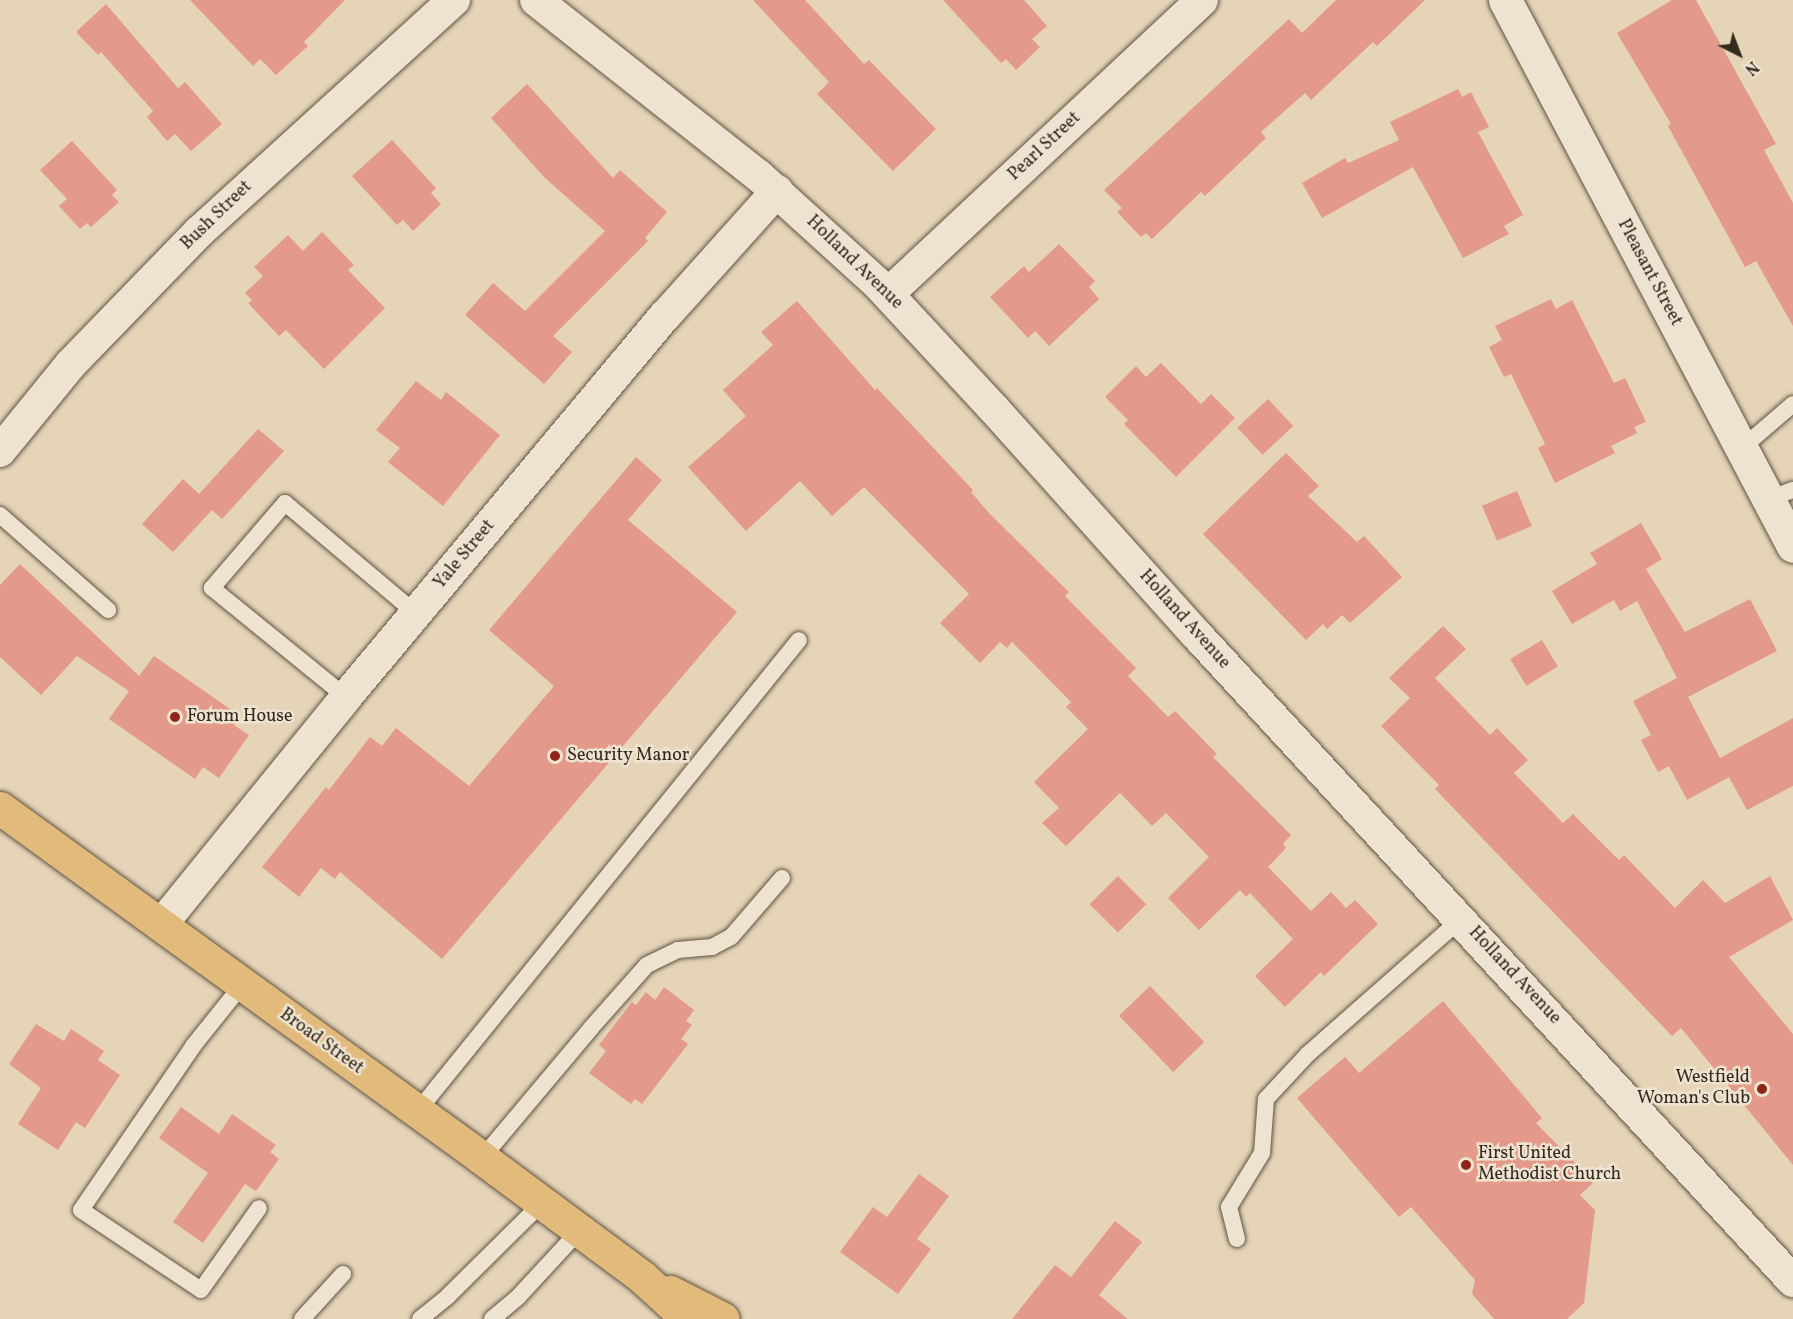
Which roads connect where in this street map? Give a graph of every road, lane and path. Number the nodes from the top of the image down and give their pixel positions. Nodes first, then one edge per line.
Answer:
1 (454, 0) edge
2 (536, 0) edge
3 (1202, 0) edge
4 (1505, 0) edge
5 (777, 191) junction
6 (888, 294) junction
7 (1793, 404) edge
8 (1742, 448) junction
9 (0, 451) edge
10 (1781, 495) edge
11 (0, 515) edge
12 (1793, 546) edge
13 (108, 610) dead end
14 (417, 614) junction
15 (799, 640) dead end
16 (345, 697) junction
17 (0, 808) edge
18 (782, 878) dead end
19 (1461, 919) junction
20 (160, 925) junction
21 (242, 985) junction
22 (417, 1112) junction
23 (482, 1158) junction
24 (542, 1203) junction
25 (259, 1208) dead end
26 (579, 1231) junction
27 (1237, 1239) dead end
28 (343, 1274) dead end
29 (642, 1277) junction
30 (1793, 1281) edge
31 (302, 1319) edge
32 (420, 1319) edge
33 (492, 1319) edge
34 (688, 1319) edge
35 (723, 1319) edge

1 - 9 street, Bush Street
2 - 5 street, Holland Avenue
3 - 6 street, Pearl Street
4 - 8 street, Pleasant Street
5 - 6 street, Holland Avenue
5 - 14 street, Yale Street
6 - 19 street, Holland Avenue
7 - 8 lane
8 - 10 street, Pleasant Street
10 - 12 street, Pleasant Street
11 - 13 lane
14 - 16 street, Yale Street
14 - 16 lane
15 - 22 lane
16 - 20 street, Yale Street
17 - 20 highway, Broad Street
18 - 23 lane
19 - 27 lane
19 - 30 street, Holland Avenue
20 - 21 highway, Broad Street
21 - 22 highway, Broad Street
21 - 25 lane
22 - 23 highway, Broad Street
23 - 24 highway, Broad Street
24 - 26 highway, Broad Street
24 - 32 lane
26 - 29 highway, Broad Street
26 - 33 lane
28 - 31 lane
29 - 34 highway, Broad Street
29 - 35 highway, Broad Street

